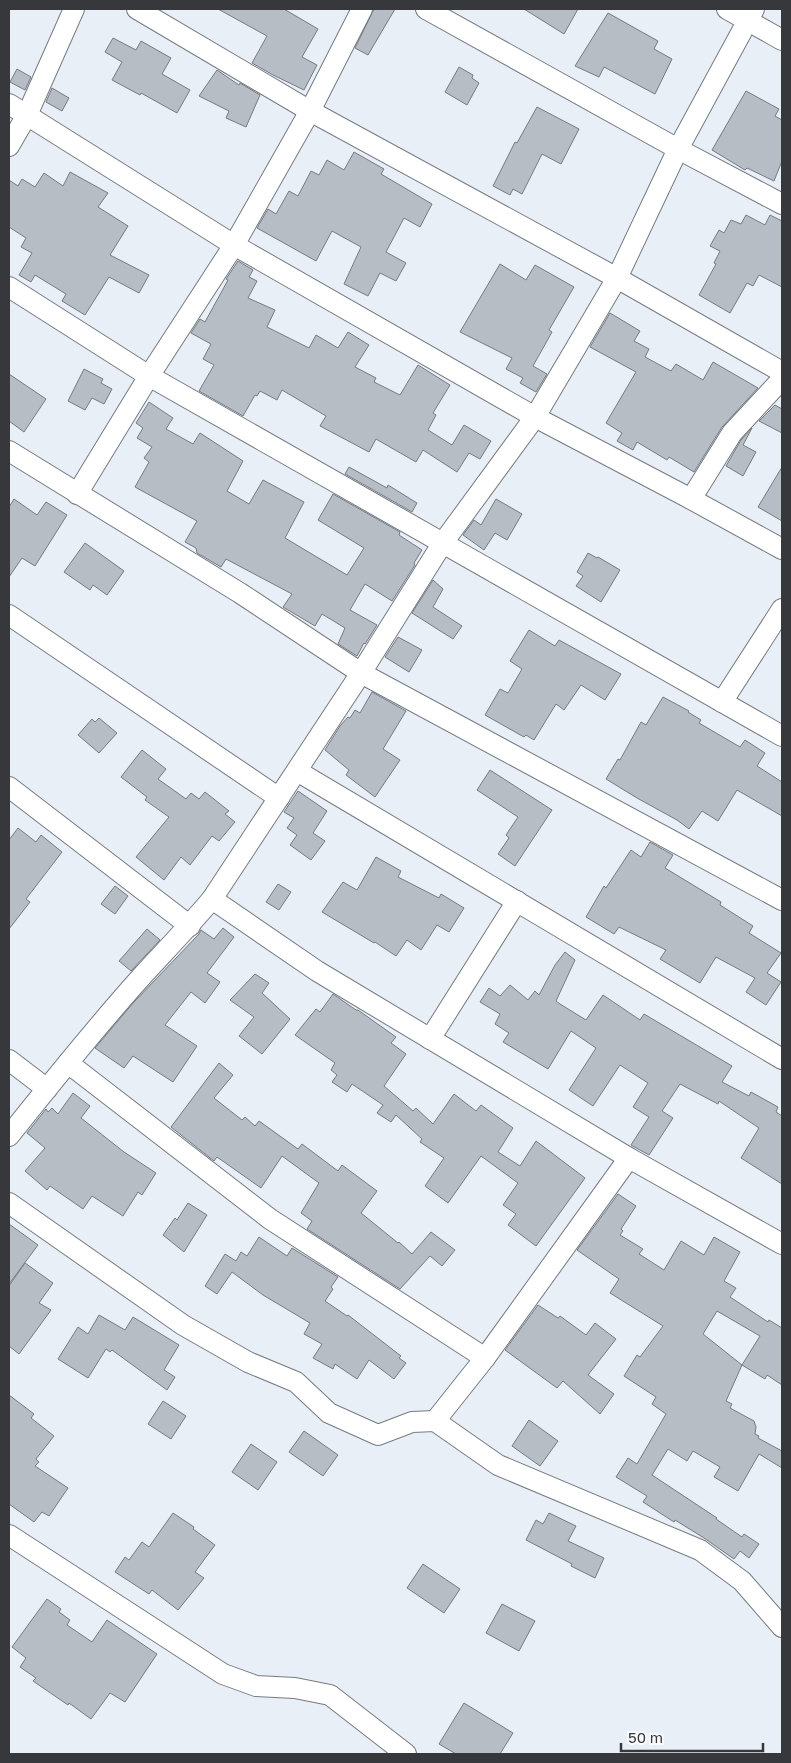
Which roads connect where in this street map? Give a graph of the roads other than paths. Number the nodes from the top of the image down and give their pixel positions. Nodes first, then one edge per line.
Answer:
1 (74, 9) edge
2 (137, 9) edge
3 (362, 9) edge
4 (426, 9) edge
5 (727, 9) edge
6 (751, 15) edge
7 (782, 40) edge
8 (9, 104) edge
9 (310, 111) junction
10 (27, 115) junction
11 (9, 146) edge
12 (678, 149) junction
13 (782, 204) edge
14 (234, 245) junction
15 (618, 278) junction
16 (9, 287) edge
17 (782, 372) edge
18 (149, 376) junction
19 (782, 379) edge
20 (535, 417) junction
21 (9, 450) edge
22 (77, 494) junction
23 (691, 499) junction
24 (442, 544) junction
25 (782, 549) edge
26 (782, 609) edge
27 (9, 615) edge
28 (360, 673) junction
29 (722, 702) junction
30 (782, 736) edge
31 (297, 771) junction
32 (9, 787) edge
33 (279, 798) junction
34 (212, 899) junction
35 (782, 900) edge
36 (517, 901) junction
37 (190, 926) junction
38 (430, 1039) junction
39 (782, 1059) edge
40 (9, 1060) edge
41 (68, 1062) junction
42 (47, 1089) junction
43 (9, 1136) edge
44 (629, 1158) junction
45 (9, 1203) edge
46 (782, 1244) edge
47 (485, 1358) junction
48 (435, 1421) junction
49 (9, 1535) edge
50 (782, 1627) edge
51 (406, 1754) edge

1 - 10 street
2 - 9 street
3 - 9 street
4 - 12 street
5 - 6 street
6 - 7 street
6 - 12 street
8 - 10 street
9 - 14 street
9 - 15 street
10 - 11 street
10 - 14 street
12 - 13 street
12 - 15 street
14 - 18 street
14 - 20 street
15 - 17 street
15 - 20 street
16 - 18 street
18 - 22 street
18 - 24 street
19 - 23 street
20 - 23 street
20 - 24 street
21 - 22 street
22 - 28 street
23 - 25 street
24 - 28 street
24 - 29 street
26 - 29 street
27 - 33 street
28 - 31 street
28 - 35 street
29 - 30 street
31 - 33 street
31 - 36 street
32 - 37 street
33 - 34 street
34 - 37 street
34 - 38 street
36 - 38 street
36 - 39 street
37 - 41 street
38 - 44 street
40 - 42 street
41 - 42 street
41 - 47 street
42 - 43 street
44 - 46 street
44 - 47 street
45 - 48 street
47 - 48 street
48 - 50 street
49 - 51 street

